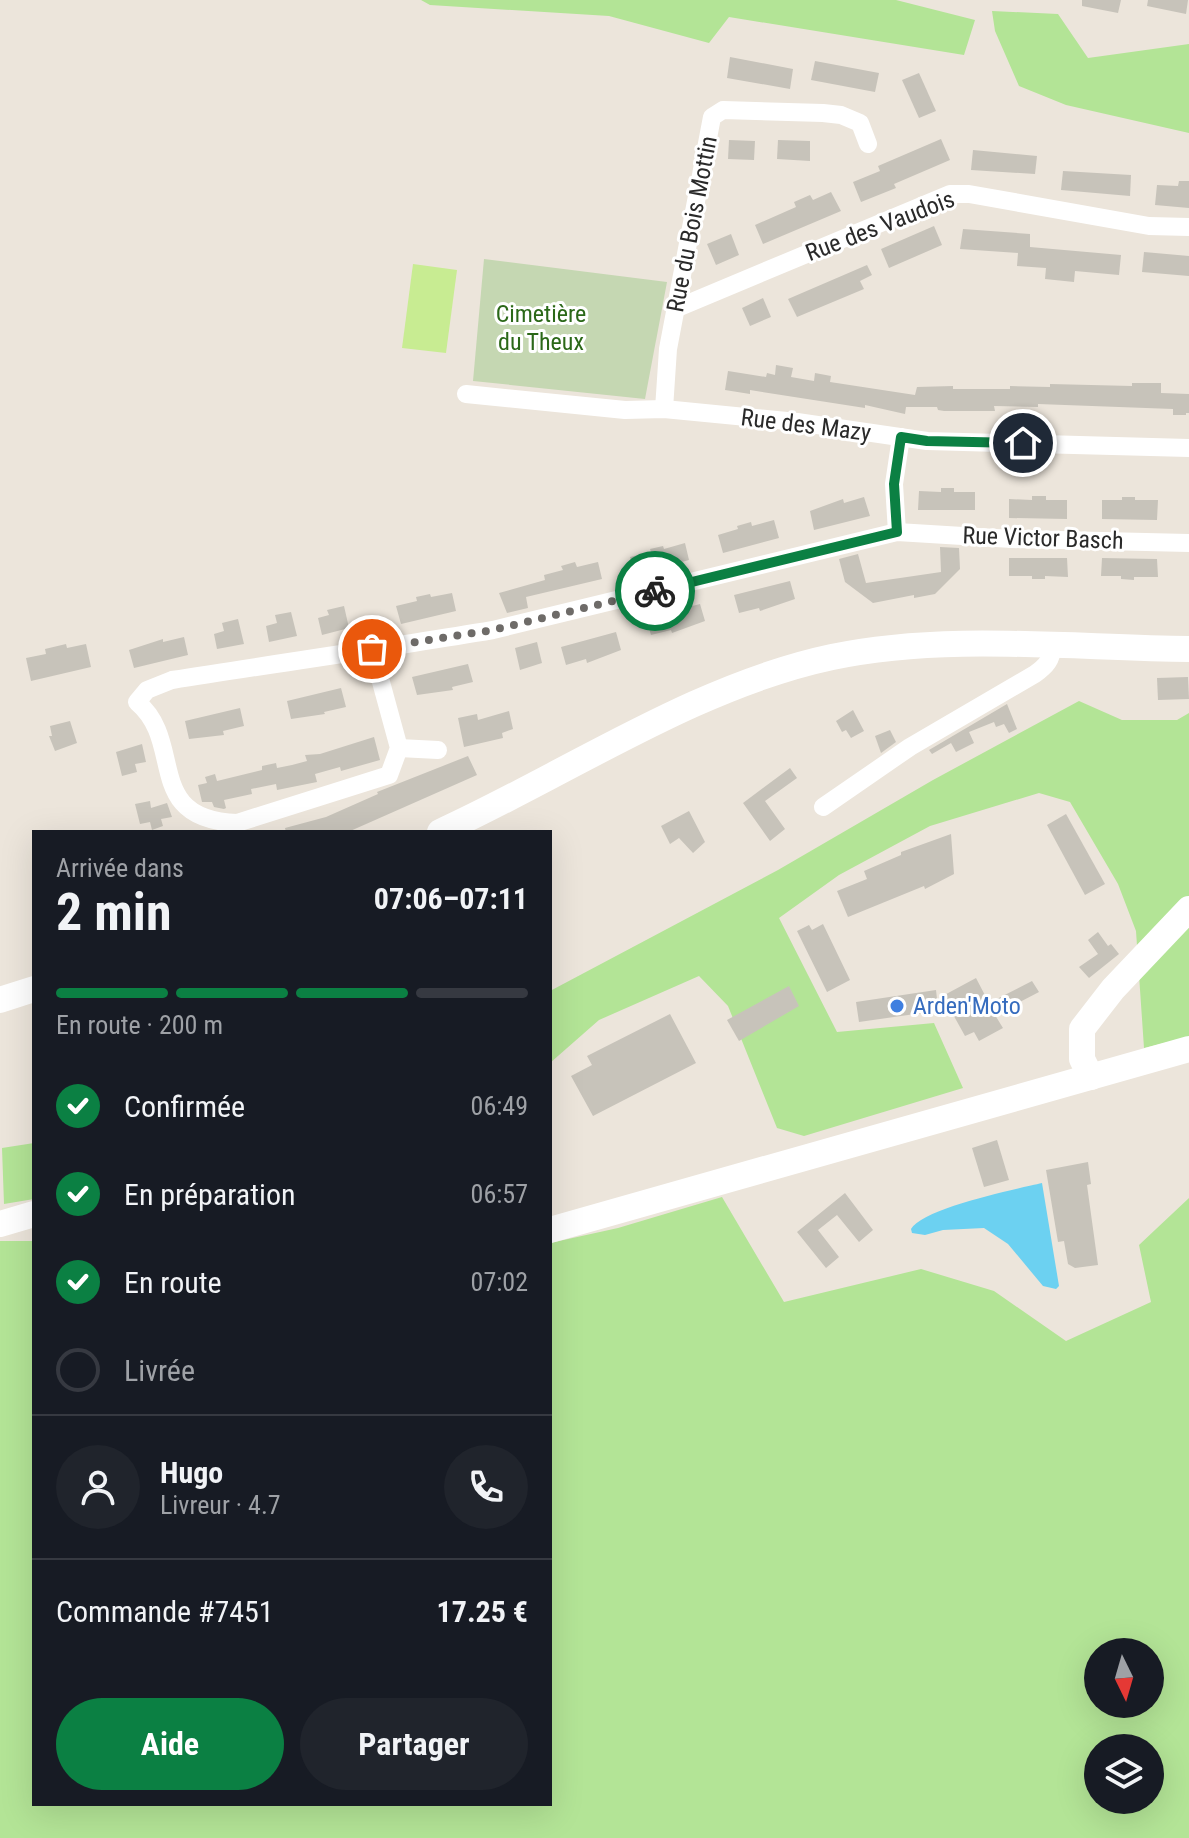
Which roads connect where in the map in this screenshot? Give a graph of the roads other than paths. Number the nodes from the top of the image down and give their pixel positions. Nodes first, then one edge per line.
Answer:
1 (868, 144) dead end
2 (1189, 227) edge
3 (675, 309) junction
4 (466, 394) dead end
5 (664, 409) junction
6 (901, 437) junction
7 (1189, 448) edge
8 (897, 532) junction
9 (1189, 543) edge
10 (1052, 646) junction
11 (372, 649) junction
12 (1189, 649) edge
13 (399, 748) junction
14 (438, 750) dead end
15 (823, 807) dead end
16 (444, 830) edge
17 (1189, 909) edge
18 (32, 990) edge
19 (0, 1000) edge
20 (1189, 1049) edge
21 (1091, 1077) junction
22 (32, 1215) edge
23 (0, 1224) edge
24 (552, 1229) edge

1 - 3 street, Rue du Bois Mottin
2 - 3 street, Rue des Vaudois
3 - 5 street, Rue du Bois Mottin
4 - 5 street, Rue des Mazy
5 - 6 street, Rue des Mazy
6 - 7 street, Rue des Mazy
6 - 8 street
8 - 9 street, Rue Victor Basch
8 - 11 street, Rue Victor Basch
10 - 12 street
10 - 15 street
10 - 16 street
11 - 13 street
11 - 13 street, Rue Victor Basch
13 - 14 street
17 - 21 street
18 - 19 street
20 - 21 street
21 - 24 street
22 - 23 street

